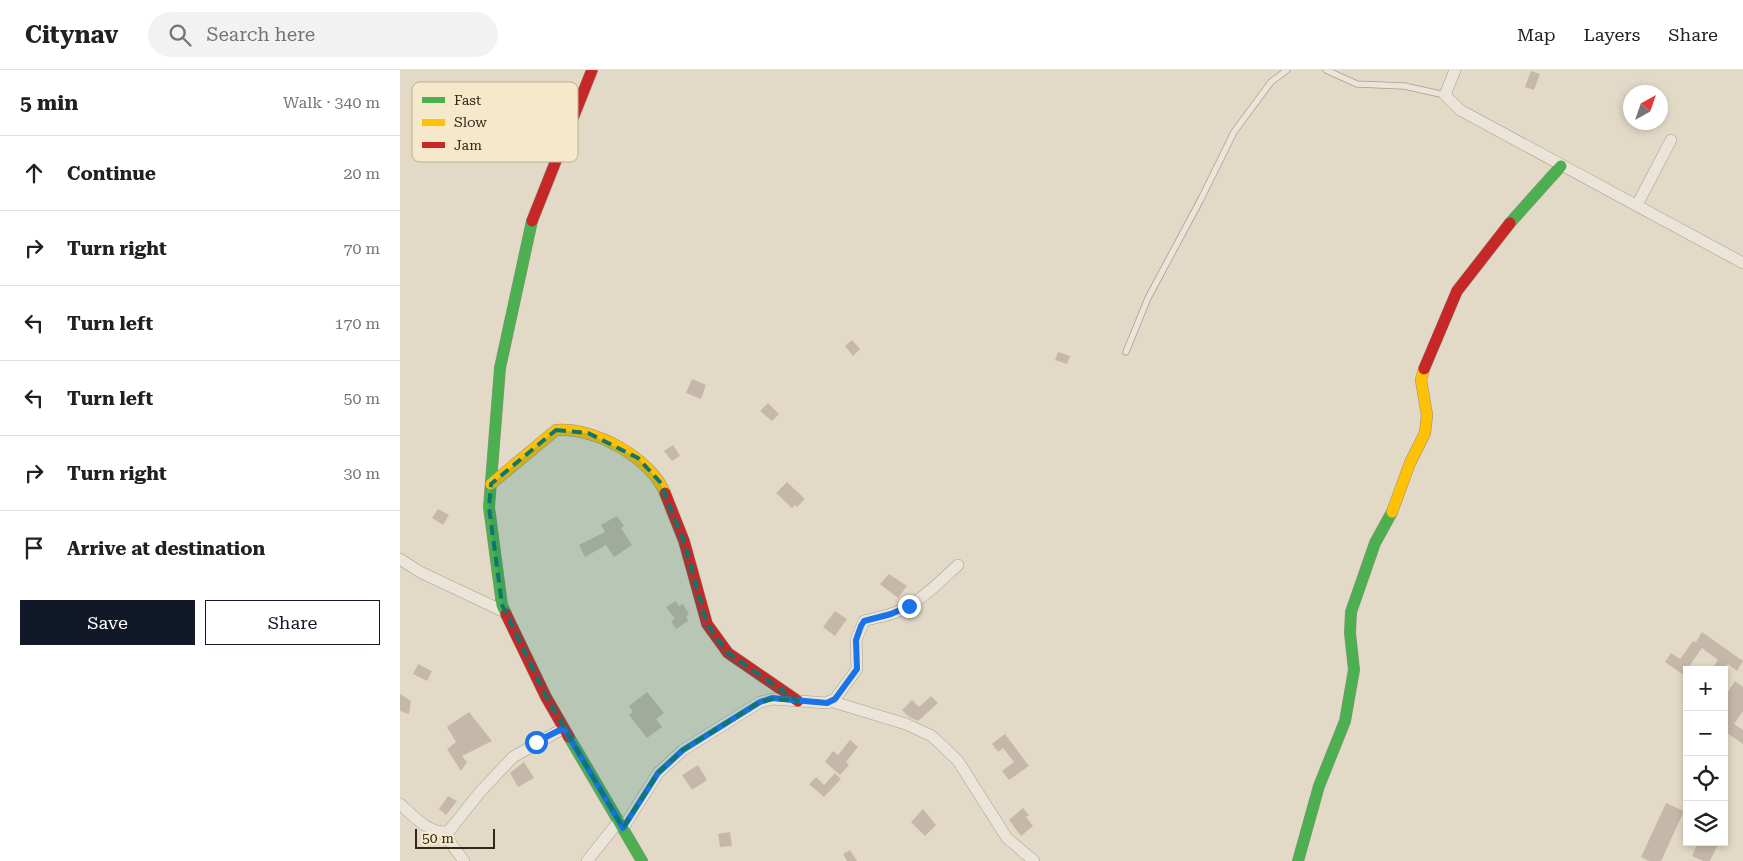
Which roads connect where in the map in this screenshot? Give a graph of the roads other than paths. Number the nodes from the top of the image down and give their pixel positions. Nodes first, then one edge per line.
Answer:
1 (592, 70) edge
2 (1287, 70) edge
3 (1326, 70) edge
4 (1455, 70) edge
5 (1445, 95) junction
6 (578, 105) edge
7 (1671, 140) dead end
8 (555, 162) edge
9 (1561, 166) junction
10 (1637, 205) junction
11 (1743, 263) edge
12 (1126, 352) dead end
13 (491, 484) junction
14 (400, 559) edge
15 (958, 565) dead end
16 (505, 612) junction
17 (798, 701) junction
18 (830, 701) junction
19 (564, 728) junction
20 (400, 804) edge
21 (621, 825) junction
22 (443, 833) junction
23 (464, 861) edge
24 (587, 861) edge
25 (642, 861) edge
26 (1034, 861) edge
27 (1298, 861) edge

1 - 6 street
2 - 12 lane
3 - 5 lane
4 - 5 street
5 - 9 street
7 - 10 street
8 - 13 street
9 - 10 street
9 - 27 street
10 - 11 street
13 - 16 street
13 - 17 street
14 - 16 street
15 - 18 street
16 - 19 street
17 - 18 street
17 - 21 street
18 - 26 street
19 - 21 street
19 - 22 street
20 - 22 street
21 - 24 street
21 - 25 street
22 - 23 street

